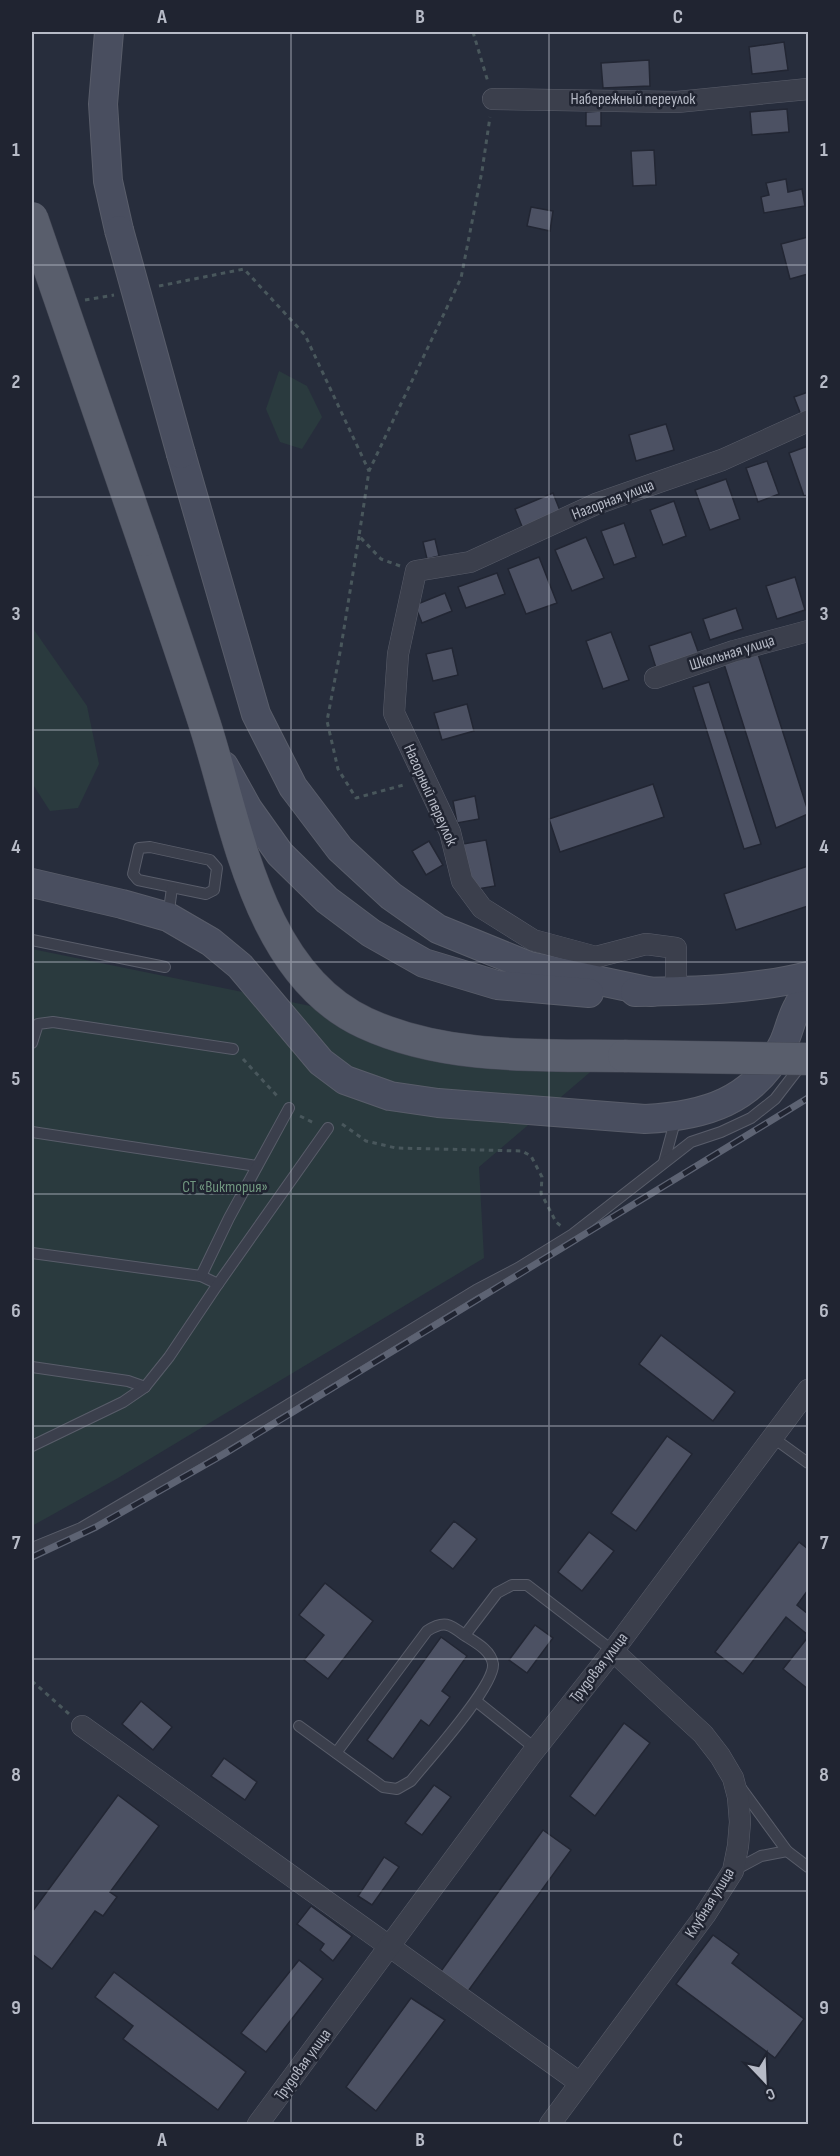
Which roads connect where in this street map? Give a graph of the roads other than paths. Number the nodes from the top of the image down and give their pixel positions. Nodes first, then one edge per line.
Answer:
1 (109, 32) edge
2 (808, 89) edge
3 (493, 99) road end
4 (32, 218) edge
5 (808, 421) edge
6 (416, 571) joint
7 (808, 631) edge
8 (655, 678) dead end
9 (205, 726) junction
10 (32, 884) edge
11 (172, 888) junction
12 (168, 917) junction
13 (32, 940) edge
14 (165, 967) dead end
15 (808, 976) edge
16 (808, 990) edge
17 (664, 992) junction
18 (32, 1043) edge
19 (233, 1049) road end
20 (808, 1054) edge
21 (808, 1059) edge
22 (289, 1108) road end
23 (676, 1117) junction
24 (328, 1128) road end
25 (32, 1132) edge
26 (664, 1162) junction
27 (257, 1166) junction
28 (32, 1253) edge
29 (201, 1276) junction
30 (218, 1284) junction
31 (32, 1367) edge
32 (145, 1387) junction
33 (808, 1390) edge
34 (772, 1437) junction
35 (32, 1446) edge
36 (808, 1463) edge
37 (32, 1548) edge
38 (465, 1635) junction
39 (613, 1651) junction
40 (476, 1701) junction
41 (82, 1726) road end
42 (299, 1726) dead end
43 (536, 1749) junction
44 (336, 1754) junction
45 (734, 1778) junction
46 (787, 1851) junction
47 (808, 1867) edge
48 (733, 1871) junction
49 (389, 1947) junction
50 (580, 2083) junction
51 (258, 2124) edge
52 (549, 2124) edge

1 - 17 street, bridge
2 - 3 street, Набережный переулок
4 - 9 main road, bridge
5 - 6 street, Нагорная улица
6 - 17 street, Нагорный переулок
7 - 8 street, Школьная улица
9 - 17 street
9 - 21 main road, bridge
10 - 12 street
11 - 11 lane
11 - 12 lane
12 - 23 street
13 - 14 lane
15 - 17 street
16 - 23 street
18 - 19 lane
20 - 26 lane
22 - 27 lane
23 - 26 lane
24 - 30 lane
25 - 27 lane
26 - 37 lane
27 - 29 lane
28 - 29 lane
29 - 30 lane
30 - 32 lane
31 - 32 lane
32 - 35 lane
33 - 34 street, Трудовая улица
34 - 36 lane
34 - 39 street, Трудовая улица
38 - 39 lane
38 - 40 lane
38 - 44 lane
39 - 43 street, Трудовая улица
39 - 45 street, Клубная улица
40 - 43 lane
40 - 44 lane
41 - 49 street
42 - 44 lane
43 - 49 street, Трудовая улица
45 - 46 lane
45 - 48 street, Клубная улица
46 - 47 lane
46 - 48 lane
48 - 50 street, Клубная улица
49 - 50 street
49 - 51 street, Трудовая улица
50 - 52 street, Клубная улица

